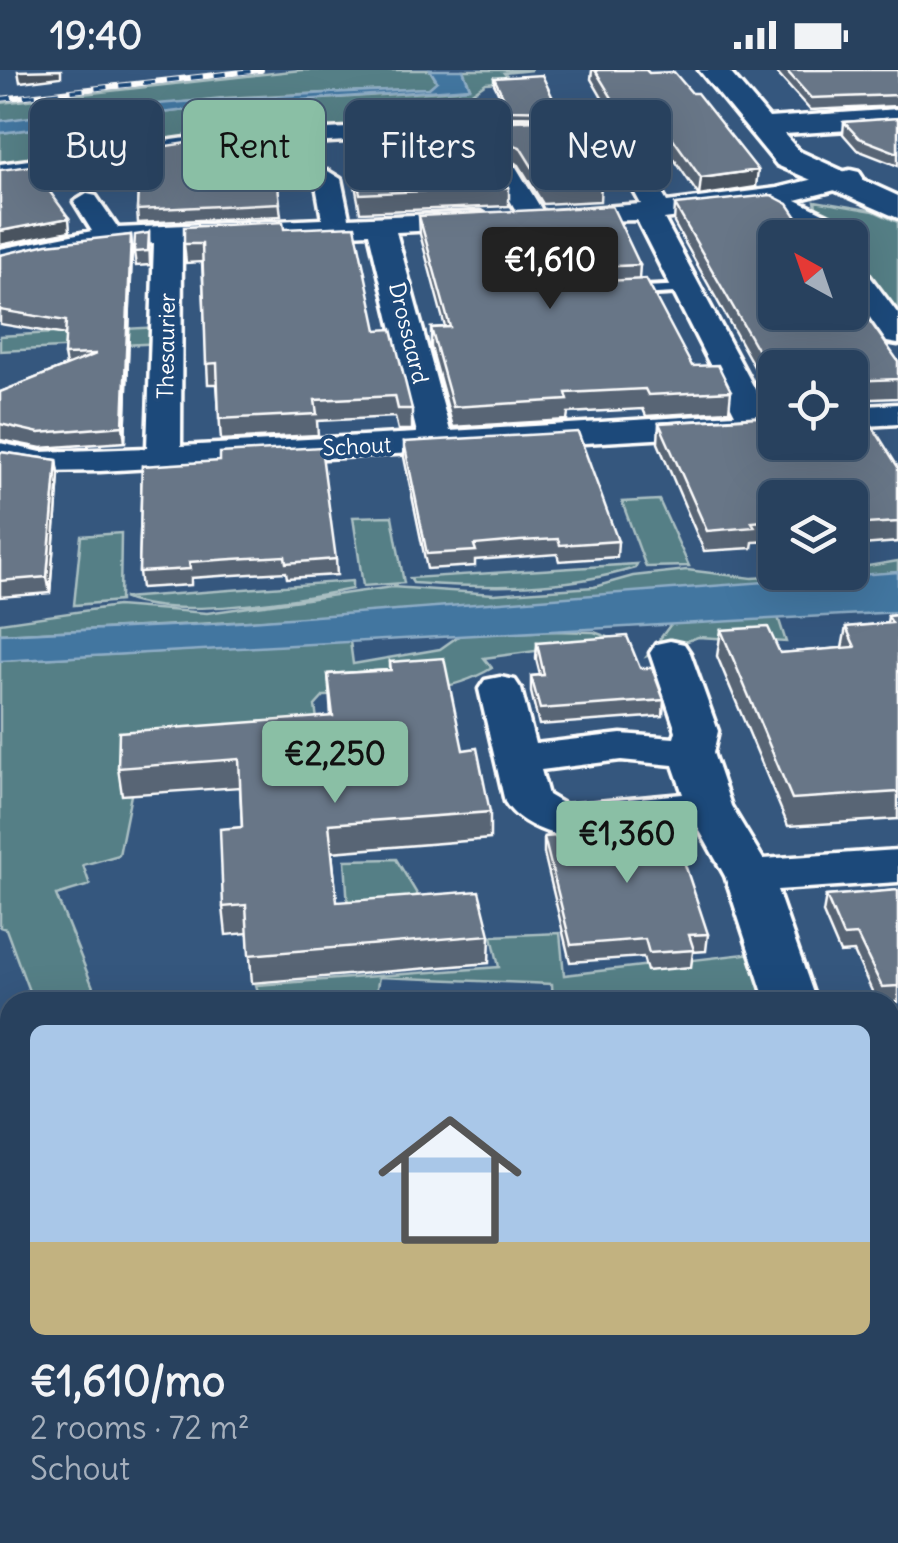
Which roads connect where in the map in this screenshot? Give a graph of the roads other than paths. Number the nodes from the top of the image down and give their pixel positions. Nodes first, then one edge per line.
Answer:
1 (714, 70) edge
2 (727, 70) edge
3 (898, 118) edge
4 (767, 126) junction
5 (511, 128) edge
6 (345, 135) edge
7 (0, 172) edge
8 (328, 179) dead end
9 (511, 179) edge
10 (844, 180) junction
11 (774, 199) junction
12 (898, 199) edge
13 (87, 202) dead end
14 (898, 208) edge
15 (653, 212) junction
16 (533, 217) junction
17 (815, 220) edge
18 (380, 224) junction
19 (336, 227) junction
20 (168, 235) junction
21 (110, 238) junction
22 (0, 258) edge
23 (686, 289) junction
24 (612, 292) edge
25 (868, 294) edge
26 (898, 336) edge
27 (758, 409) edge
28 (876, 416) edge
29 (758, 422) edge
30 (436, 442) junction
31 (898, 446) edge
32 (0, 453) edge
33 (164, 458) junction
34 (670, 653) dead end
35 (500, 688) dead end
36 (691, 752) junction
37 (519, 759) junction
38 (709, 806) junction
39 (898, 866) edge
40 (749, 876) junction
41 (788, 992) edge

1 - 4 main road
2 - 4 main road
3 - 4 main road
4 - 10 main road
5 - 15 street
6 - 7 street
8 - 19 street
9 - 16 street
10 - 11 street
10 - 12 main road
10 - 14 main road
11 - 15 street
11 - 17 street
13 - 21 street
15 - 16 street
15 - 23 street
16 - 18 street
18 - 19 street
18 - 30 street, Drossaard
19 - 20 street
20 - 21 street
20 - 33 street, Thesaurier
21 - 22 street
23 - 24 lane
23 - 27 street
25 - 26 street
28 - 31 street
29 - 30 street, Schout
30 - 33 street, Schout
32 - 33 street, Schout
34 - 36 street
35 - 37 street
36 - 37 street
36 - 38 street
37 - 38 street
38 - 40 street
39 - 40 street
40 - 41 street

